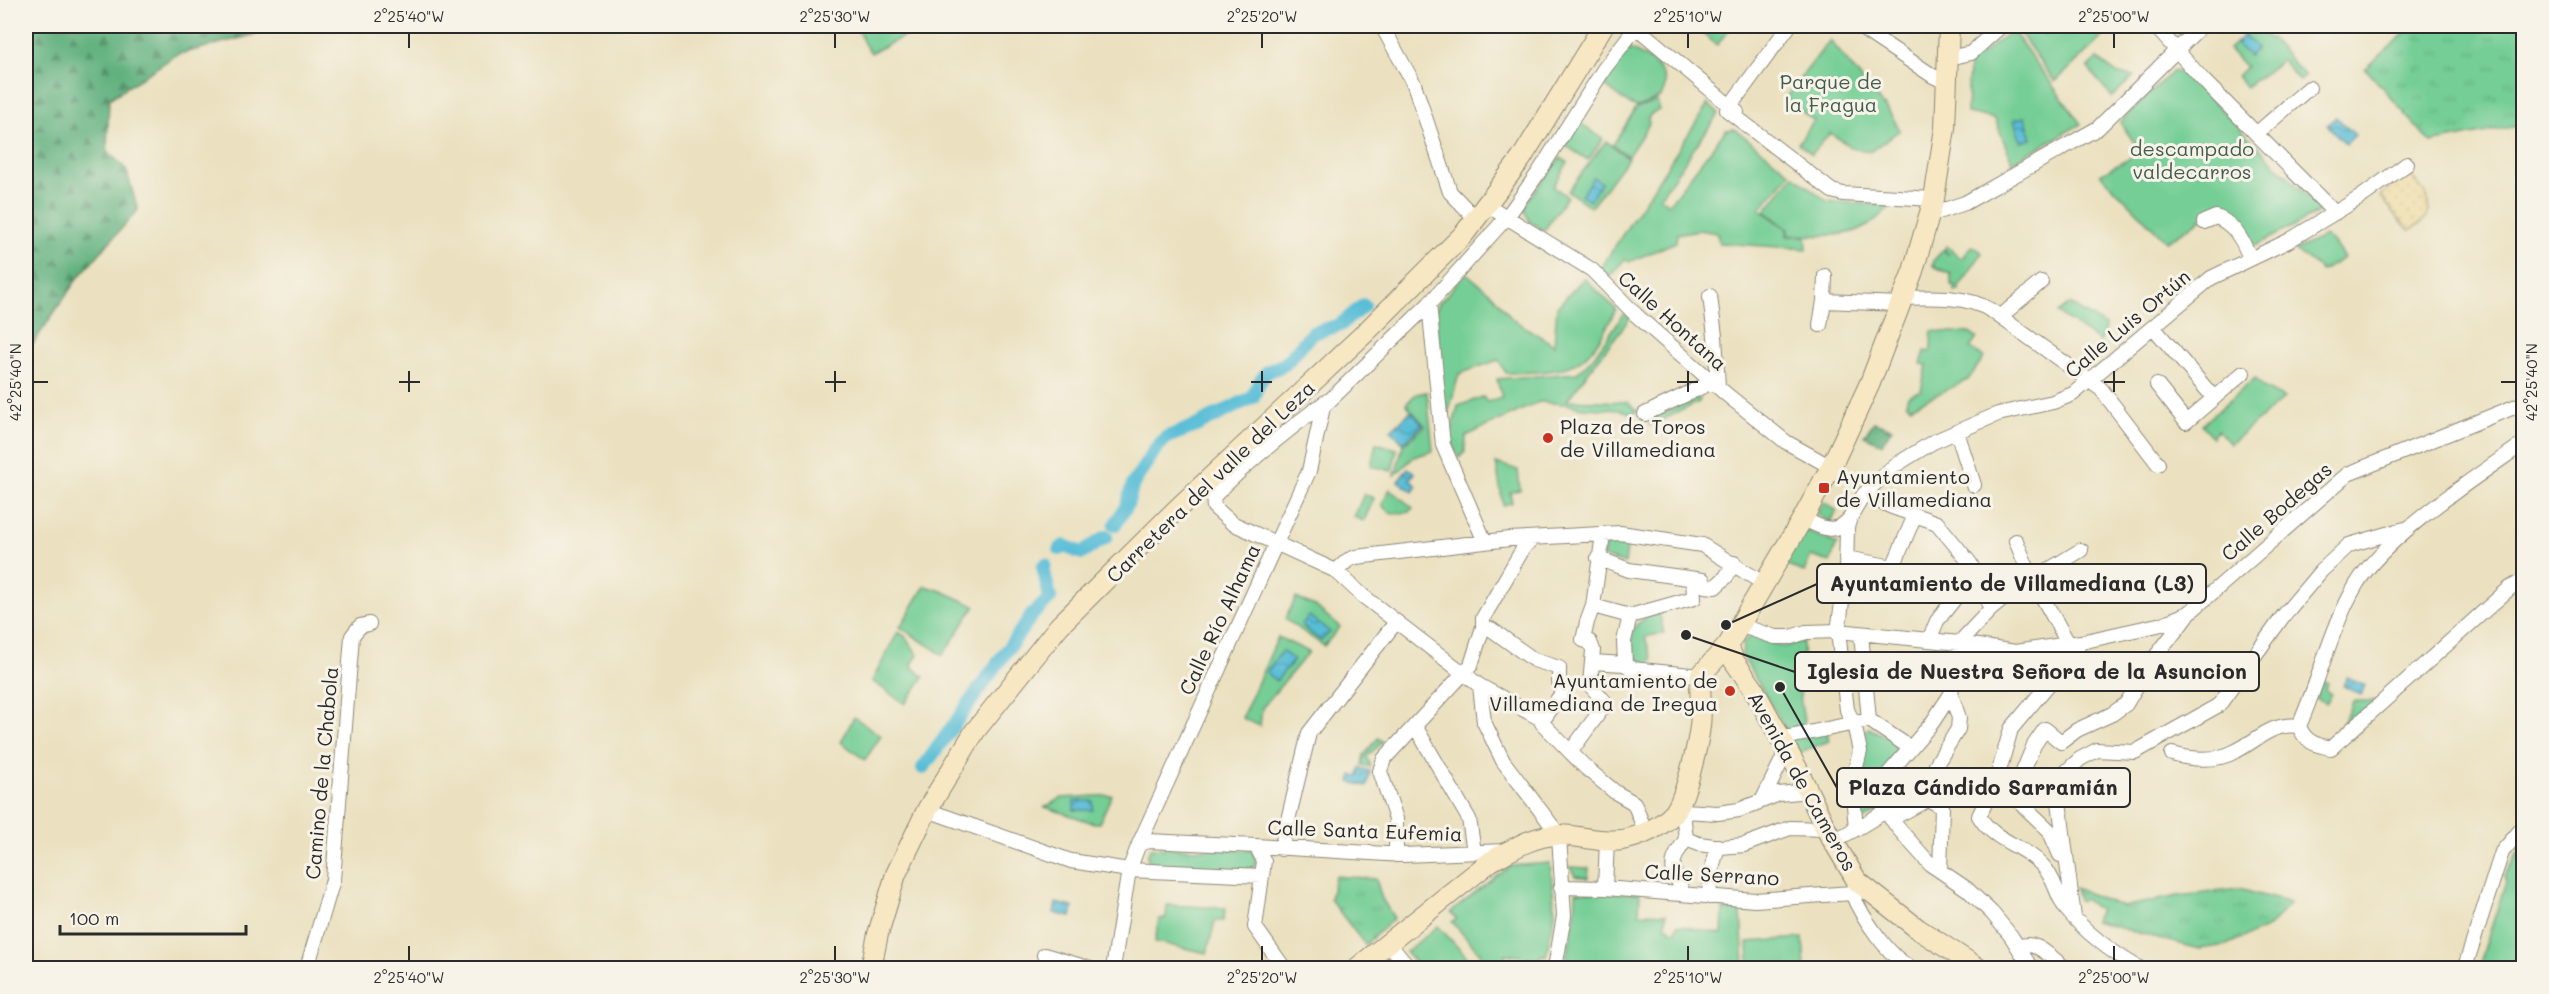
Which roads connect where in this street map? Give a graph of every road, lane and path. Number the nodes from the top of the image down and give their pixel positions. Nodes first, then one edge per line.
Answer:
1 (1382, 26) edge
2 (1603, 26) edge
3 (1637, 26) edge
4 (1789, 26) edge
5 (1858, 26) edge
6 (1949, 26) edge
7 (2001, 26) edge
8 (2155, 26) edge
9 (2201, 26) edge
10 (2177, 49) junction
11 (1948, 58) junction
12 (1948, 83) junction
13 (2309, 88) dead end
14 (1730, 106) junction
15 (2256, 134) junction
16 (2407, 164) dead end
17 (1933, 202) junction
18 (1481, 212) junction
19 (2335, 213) junction
20 (1507, 217) junction
21 (2204, 222) dead end
22 (2250, 259) junction
23 (1825, 276) dead end
24 (2041, 282) dead end
25 (1710, 296) dead end
26 (1824, 300) junction
27 (1901, 301) junction
28 (1429, 304) junction
29 (2000, 317) junction
30 (1820, 325) dead end
31 (2153, 327) junction
32 (2243, 373) dead end
33 (2090, 380) junction
34 (1715, 384) junction
35 (2157, 385) dead end
36 (1336, 394) junction
37 (2214, 398) junction
38 (2523, 403) edge
39 (1645, 414) dead end
40 (1957, 432) junction
41 (2523, 443) edge
42 (2158, 464) dead end
43 (1831, 467) junction
44 (1974, 485) dead end
45 (1864, 494) junction
46 (1915, 515) junction
47 (1803, 518) junction
48 (1850, 518) junction
49 (2412, 526) junction
50 (1603, 534) junction
51 (1533, 539) junction
52 (2016, 541) dead end
53 (1485, 542) junction
54 (1276, 543) junction
55 (2081, 550) dead end
56 (1598, 558) junction
57 (1846, 558) junction
58 (1734, 563) junction
59 (1336, 571) junction
60 (2031, 577) junction
61 (1693, 579) junction
62 (2523, 580) edge
63 (1978, 582) junction
64 (1763, 583) junction
65 (1593, 606) junction
66 (1991, 609) junction
67 (2189, 613) junction
68 (1630, 616) junction
69 (1396, 622) junction
70 (369, 624) dead end
71 (1739, 625) junction
72 (1483, 627) junction
73 (1838, 631) junction
74 (1861, 634) junction
75 (1929, 640) junction
76 (1959, 643) junction
77 (2074, 643) junction
78 (1728, 645) junction
79 (1592, 662) junction
80 (1625, 664) junction
81 (1464, 674) junction
82 (1700, 676) junction
83 (1590, 685) junction
84 (1480, 686) junction
85 (1565, 689) junction
86 (1951, 694) junction
87 (1543, 720) junction
88 (1869, 720) junction
89 (1854, 724) junction
90 (1415, 726) junction
91 (2299, 726) junction
92 (1782, 742) junction
93 (1909, 747) junction
94 (1571, 751) junction
95 (2172, 754) dead end
96 (1808, 790) junction
97 (1924, 797) junction
98 (1763, 799) junction
99 (1683, 806) junction
100 (927, 810) junction
101 (1888, 815) junction
102 (2523, 826) edge
103 (1856, 829) junction
104 (1646, 833) junction
105 (1559, 835) junction
106 (1830, 835) junction
107 (1686, 839) junction
108 (1607, 840) junction
109 (1256, 846) junction
110 (1718, 846) junction
111 (1136, 849) junction
112 (1277, 849) junction
113 (1509, 851) junction
114 (1474, 852) junction
115 (1396, 855) junction
116 (1129, 870) junction
117 (1263, 870) junction
118 (1940, 871) junction
119 (1153, 872) junction
120 (2067, 872) junction
121 (1560, 887) junction
122 (1854, 887) junction
123 (1605, 888) junction
124 (1681, 893) junction
125 (1709, 897) junction
126 (2074, 917) junction
127 (1389, 944) junction
128 (2014, 950) junction
129 (1044, 955) dead end
130 (1905, 967) edge
131 (307, 969) edge
132 (871, 969) edge
133 (1088, 969) edge
134 (1113, 969) edge
135 (1284, 969) edge
136 (1357, 969) edge
137 (1409, 969) edge
138 (1556, 969) edge
139 (1978, 969) edge
140 (2025, 969) edge
141 (2031, 969) edge
142 (2066, 969) edge
143 (2139, 969) edge
144 (2468, 969) edge

1 - 18 street, Calle Hontana
2 - 18 main road, Carretera del valle del Leza
3 - 14 street
3 - 20 street
4 - 14 street
5 - 12 street
6 - 11 main road
7 - 11 street
8 - 10 street
9 - 10 street
10 - 15 street
10 - 17 street
11 - 12 main road
12 - 17 main road
13 - 15 street
14 - 17 street
15 - 19 street
16 - 19 street, Calle Luis Ortún
17 - 27 main road
18 - 20 street, Calle Hontana
18 - 100 main road, Carretera del valle del Leza
19 - 22 street, Calle Luis Ortún
20 - 28 street
20 - 34 street, Calle Hontana
21 - 22 street
22 - 31 street, Calle Luis Ortún
23 - 26 street
24 - 29 street
25 - 34 street
26 - 27 street
26 - 30 street
27 - 29 street
27 - 43 main road
28 - 36 street
28 - 53 street
29 - 33 street
31 - 33 street, Calle Luis Ortún
31 - 37 street
32 - 37 street
33 - 40 street, Calle Luis Ortún
33 - 42 street
34 - 39 street
34 - 43 street, Calle Hontana
35 - 37 street
36 - 54 street, Calle Río Alhama
36 - 54 street
38 - 67 street, Calle Bodegas
40 - 44 street
40 - 45 street, Calle Luis Ortún
41 - 49 street
43 - 47 main road
45 - 46 street
45 - 48 street, Calle Luis Ortún
46 - 57 street
46 - 63 street
47 - 48 street
47 - 64 main road
48 - 57 street, Calle Luis Ortún
49 - 91 street
49 - 120 street
50 - 51 street
50 - 56 street
50 - 58 street
51 - 53 street
51 - 72 street
52 - 60 street
53 - 59 street
54 - 59 street
54 - 111 street, Calle Río Alhama
55 - 60 street
56 - 61 street
56 - 65 street
57 - 73 street, Calle Luis Ortún
58 - 61 street
58 - 64 street
59 - 69 street
60 - 66 street
60 - 77 street
61 - 68 street
62 - 91 street
63 - 66 street
63 - 75 street
64 - 71 main road
65 - 68 street
65 - 79 street
66 - 76 street
67 - 77 street, Calle Bodegas
67 - 120 street
68 - 80 street
69 - 81 street
69 - 112 street
70 - 131 street, Camino de la Chabola
71 - 73 street, Calle Bodegas
71 - 78 main road
72 - 81 street
72 - 85 street
73 - 74 street, Calle Bodegas
73 - 89 street, Calle Luis Ortún
74 - 75 street, Calle Bodegas
74 - 88 street
75 - 76 street, Calle Bodegas
76 - 77 street, Calle Bodegas
76 - 86 street
77 - 126 street
78 - 82 main road
78 - 92 main road, Avenida de Cameros
79 - 80 street
79 - 83 street
80 - 82 street
81 - 84 street
81 - 90 street
82 - 99 main road
83 - 85 street
83 - 94 street
84 - 87 street
84 - 105 street
85 - 87 street
86 - 93 street
86 - 97 street
87 - 94 street
88 - 89 street
88 - 93 street
89 - 92 street
89 - 103 street, Calle Luis Ortún
90 - 114 street
90 - 115 street
91 - 95 street
92 - 96 main road, Avenida de Cameros
92 - 98 street
93 - 101 street
94 - 104 street
96 - 98 street
96 - 106 main road, Avenida de Cameros
97 - 101 street
97 - 118 street
98 - 99 street
99 - 104 main road
99 - 107 street
100 - 116 street
100 - 132 main road, Carretera del valle del Leza
101 - 103 street
101 - 118 street
102 - 144 street
103 - 106 street
104 - 108 main road
105 - 108 main road
105 - 113 main road
105 - 121 street
106 - 110 street
106 - 122 main road, Avenida de Cameros
107 - 110 street
107 - 124 street
108 - 123 street
109 - 111 street, Calle Santa Eufemia
109 - 112 street, Calle Santa Eufemia
109 - 117 street, Calle Santa Eufemia
110 - 125 street
111 - 116 street
111 - 119 street
112 - 115 street, Calle Santa Eufemia
112 - 117 street
113 - 114 street, Calle Santa Eufemia
113 - 127 main road
114 - 115 street, Calle Santa Eufemia
116 - 119 street
116 - 134 street
117 - 119 street
117 - 135 street
118 - 128 street
120 - 126 street
121 - 123 street, Calle Serrano
121 - 138 street
122 - 125 street, Calle Serrano
122 - 130 street
122 - 139 main road, Avenida de Cameros
123 - 124 street, Calle Serrano
124 - 125 street, Calle Serrano
126 - 143 street
127 - 136 main road
127 - 137 street
128 - 140 street
128 - 141 street
128 - 142 street
129 - 133 street

